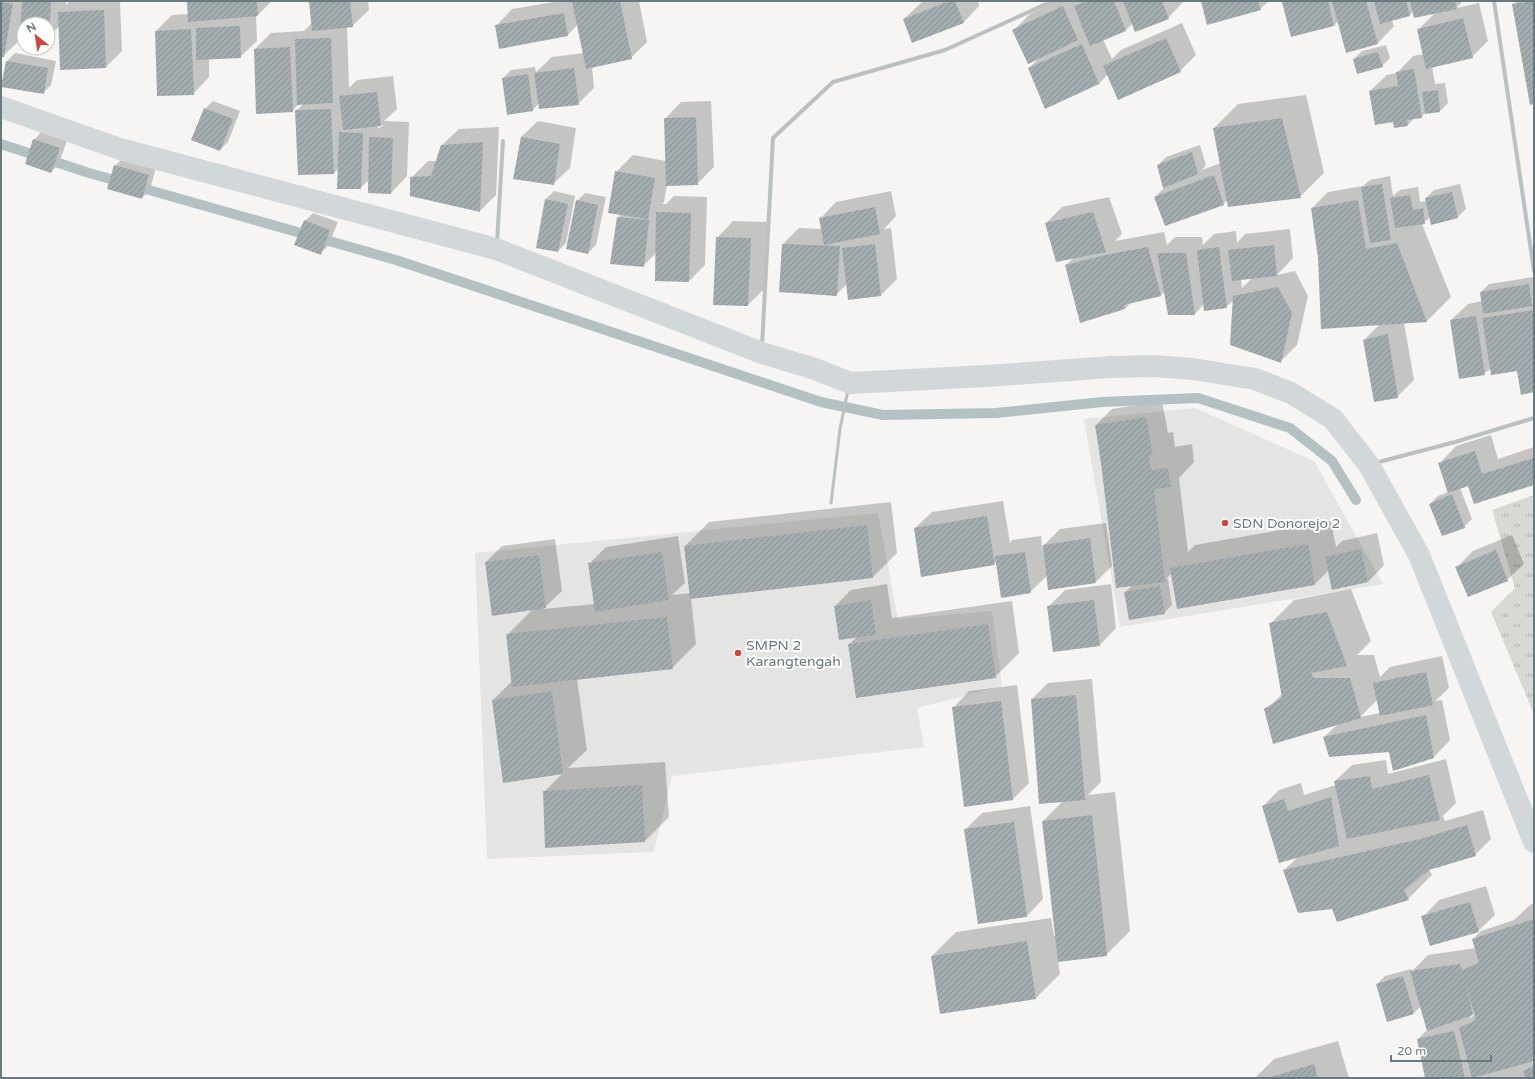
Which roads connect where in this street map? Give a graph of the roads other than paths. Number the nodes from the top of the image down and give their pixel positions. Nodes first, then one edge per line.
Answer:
1 (1053, 1) edge
2 (1494, 1) edge
3 (1, 107) edge
4 (503, 141) dead end
5 (496, 249) junction
6 (1534, 271) edge
7 (762, 353) junction
8 (848, 391) junction
9 (1534, 418) edge
10 (1369, 465) junction
11 (831, 503) dead end
12 (1534, 842) edge

1 - 7 street
2 - 6 street
3 - 5 main road
4 - 5 street
5 - 7 main road
7 - 8 main road
8 - 10 main road
8 - 11 lane
9 - 10 street
10 - 12 main road

